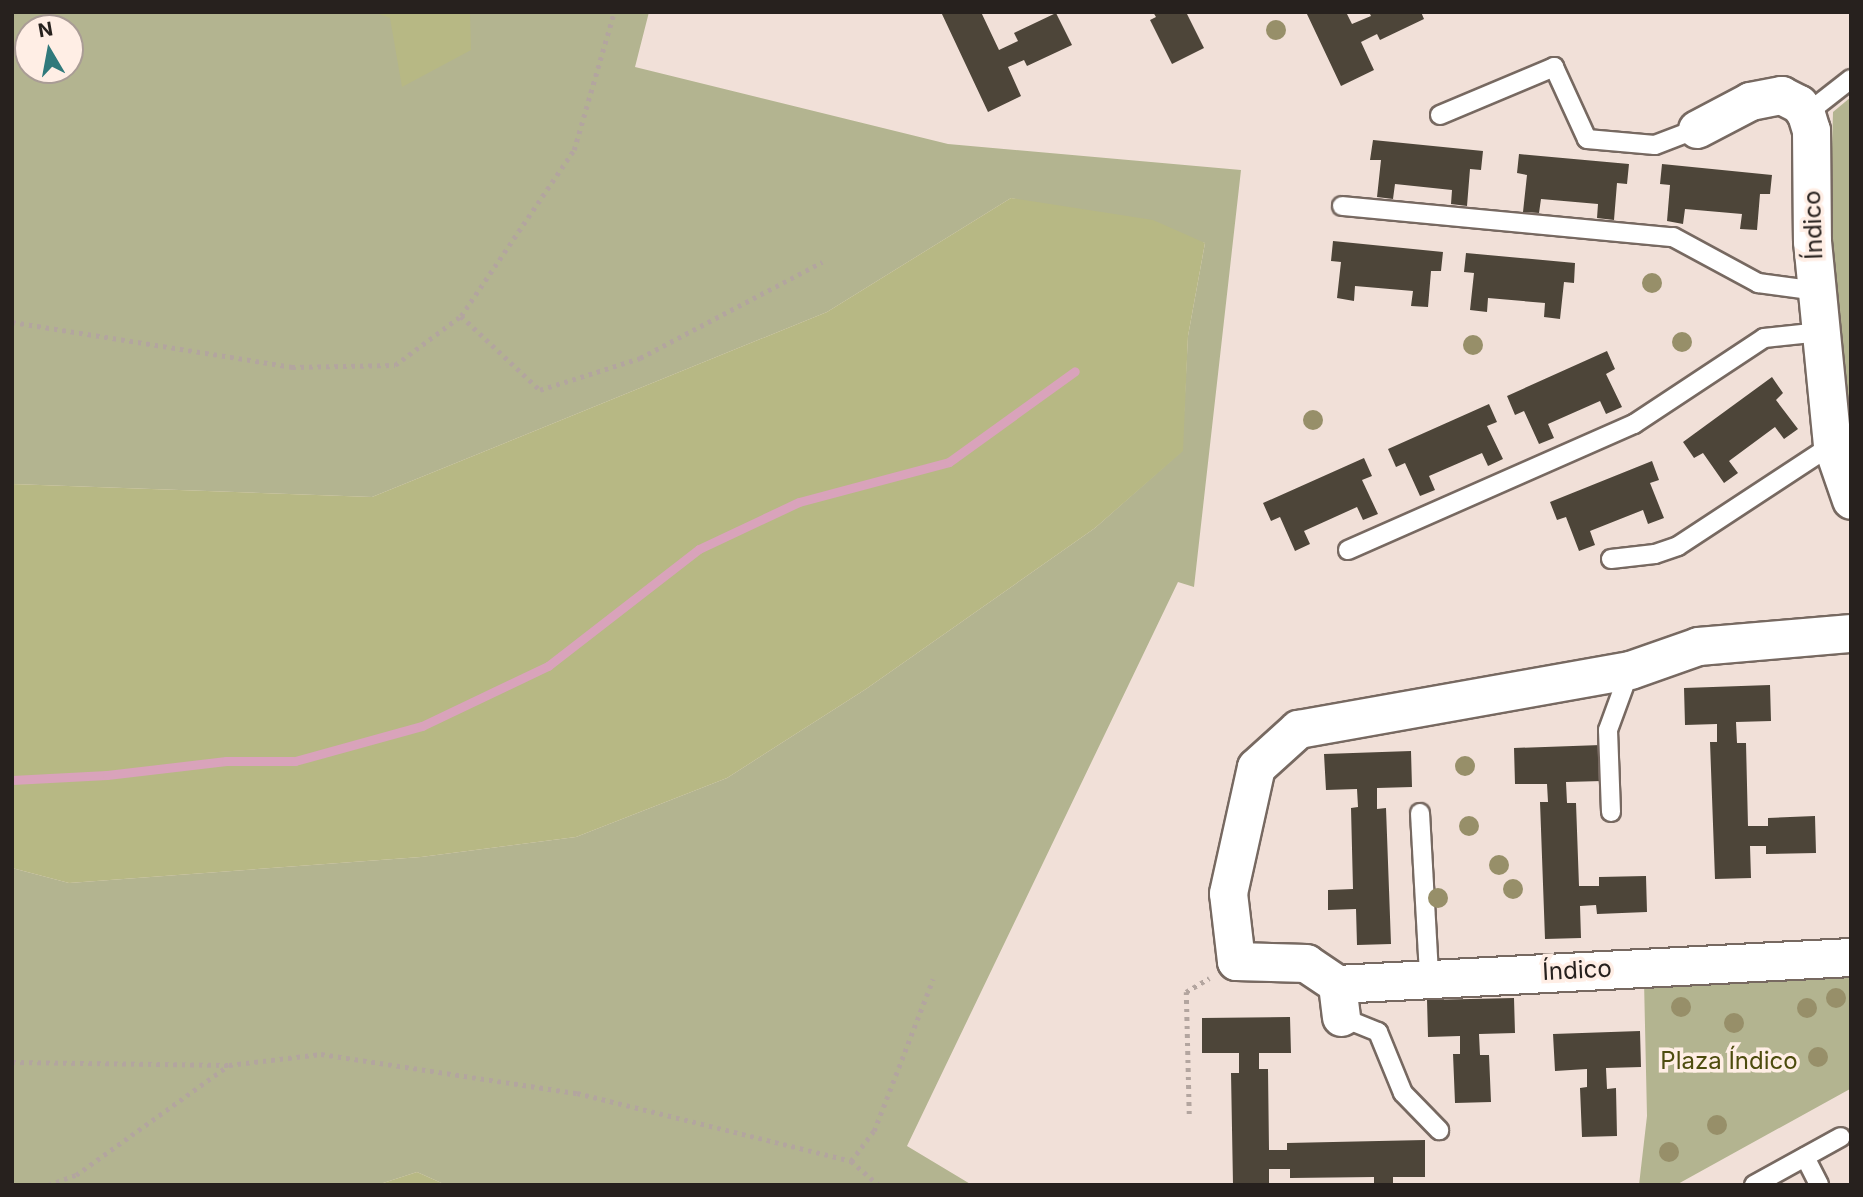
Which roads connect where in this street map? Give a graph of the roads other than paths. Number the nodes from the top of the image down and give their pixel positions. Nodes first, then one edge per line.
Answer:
1 (1851, 79) edge
2 (1806, 114) junction
3 (1440, 115) dead end
4 (1697, 128) joint
5 (1342, 206) dead end
6 (1817, 291) junction
7 (1821, 332) junction
8 (1840, 458) edge
9 (1851, 500) edge
10 (1348, 550) dead end
11 (1611, 559) dead end
12 (1851, 633) edge
13 (1630, 670) junction
14 (1420, 813) dead end
15 (1611, 813) dead end
16 (1851, 957) edge
17 (1429, 976) junction
18 (1339, 1000) junction
19 (1439, 1130) dead end
20 (1841, 1137) dead end
21 (1805, 1157) junction
22 (1754, 1185) edge
23 (1819, 1185) edge

1 - 2 lane
2 - 4 street
2 - 6 street, Índico
3 - 4 lane
5 - 6 lane
6 - 7 street, Índico
7 - 8 street, Índico
7 - 10 lane
8 - 9 street, Índico
8 - 11 lane
12 - 13 street
13 - 15 lane
13 - 18 street
14 - 17 lane
16 - 17 street, Índico
17 - 18 street, Índico
18 - 19 lane
20 - 21 lane
21 - 22 lane
21 - 23 lane

